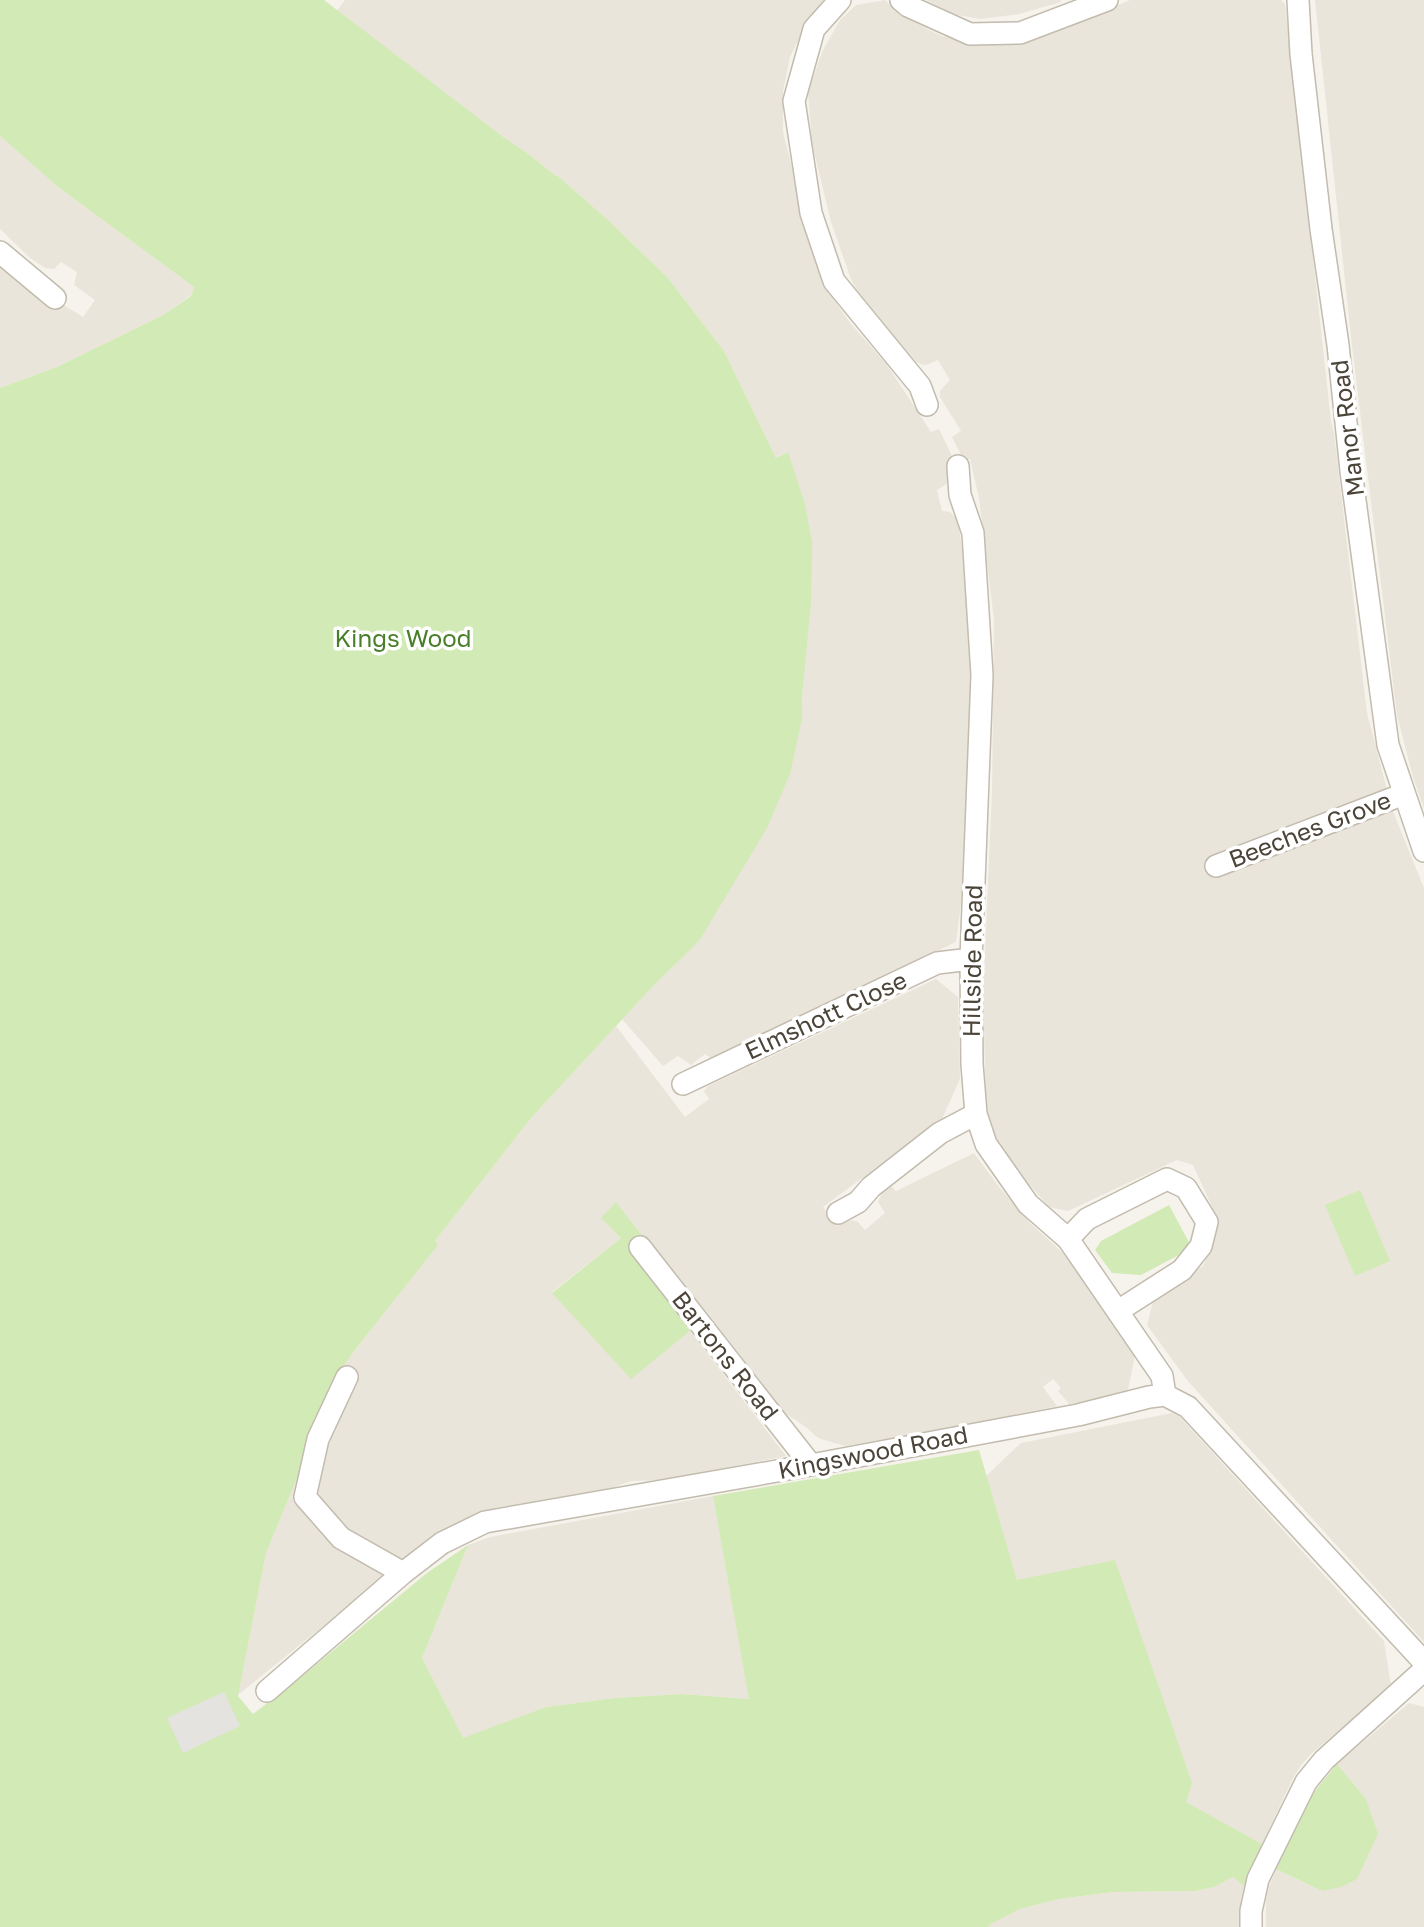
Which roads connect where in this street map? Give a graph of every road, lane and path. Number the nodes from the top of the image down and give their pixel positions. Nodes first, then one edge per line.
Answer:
1 (840, 0) edge
2 (901, 0) edge
3 (1107, 0) edge
4 (1298, 0) edge
5 (0, 252) edge
6 (55, 298) dead end
7 (928, 405) dead end
8 (958, 466) dead end
9 (1404, 794) junction
10 (1422, 842) edge
11 (1216, 866) dead end
12 (971, 959) junction
13 (683, 1084) dead end
14 (976, 1114) junction
15 (838, 1213) dead end
16 (1068, 1239) junction
17 (640, 1247) dead end
18 (1118, 1311) junction
19 (347, 1377) dead end
20 (1166, 1395) junction
21 (811, 1465) junction
22 (403, 1573) junction
23 (1424, 1662) edge
24 (1424, 1670) edge
25 (267, 1691) dead end
26 (1251, 1927) edge

1 - 7 street
2 - 3 street
4 - 9 street, Manor Road
5 - 6 street
8 - 12 street, Hillside Road
9 - 10 street, Manor Road
9 - 11 street, Beeches Grove
12 - 13 street, Elmshott Close
12 - 14 street, Hillside Road
14 - 15 street
14 - 16 street, Hillside Road
16 - 18 street, Hillside Road
16 - 18 street
17 - 21 street, Bartons Road
18 - 20 street, Hillside Road
19 - 22 street
20 - 21 street, Kingswood Road
20 - 23 street
21 - 22 street, Kingswood Road
22 - 25 street, Kingswood Road
24 - 26 street

